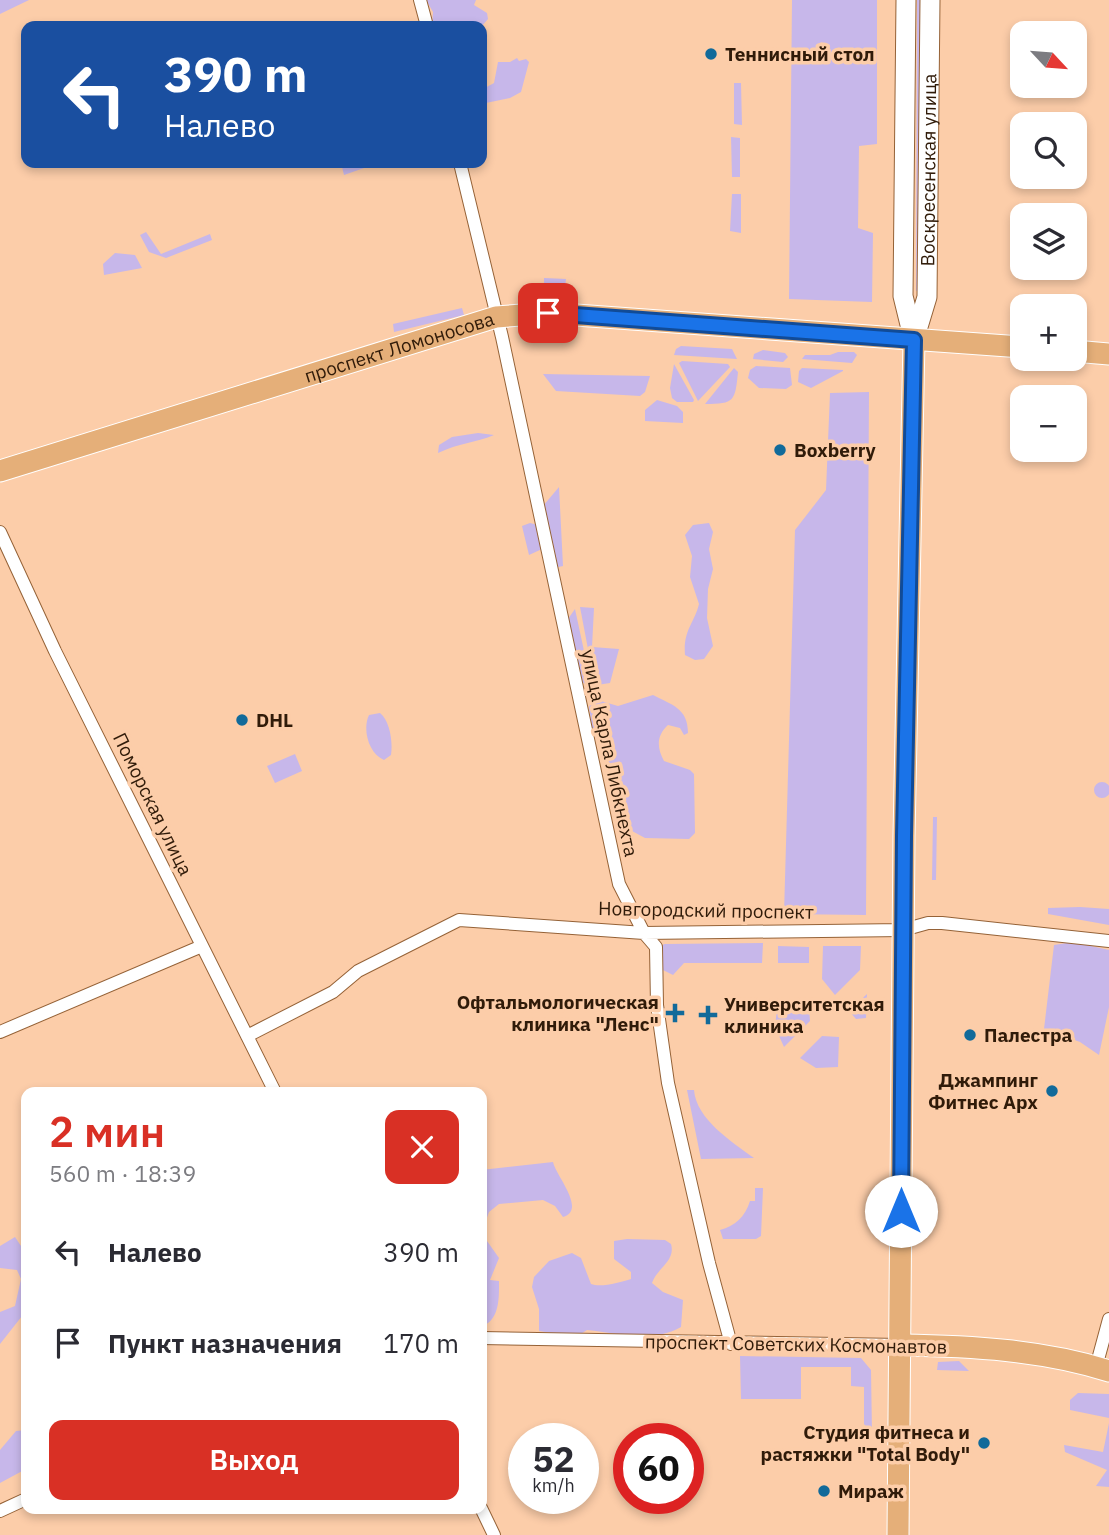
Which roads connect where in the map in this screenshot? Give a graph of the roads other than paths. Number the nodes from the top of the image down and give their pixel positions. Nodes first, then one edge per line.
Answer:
1 (420, 0) edge
2 (906, 0) edge
3 (930, 0) edge
4 (425, 21) edge
5 (461, 168) edge
6 (496, 317) junction
7 (914, 340) junction
8 (1010, 346) edge
9 (1087, 352) edge
10 (1109, 354) edge
11 (0, 471) edge
12 (0, 532) edge
13 (903, 930) junction
14 (644, 933) junction
15 (1109, 941) edge
16 (202, 946) junction
17 (0, 1032) edge
18 (247, 1036) junction
19 (272, 1087) edge
20 (1109, 1319) edge
21 (487, 1338) edge
22 (731, 1344) junction
23 (901, 1345) junction
24 (1102, 1369) edge
25 (21, 1501) edge
26 (0, 1511) edge
27 (484, 1514) edge
28 (494, 1535) edge
29 (898, 1535) edge

1 - 4 street
2 - 7 main road, Воскресенская улица
3 - 7 main road, Воскресенская улица
5 - 6 street, улица Карла Либкнехта
6 - 7 main road, проспект Ломоносова
6 - 11 main road, проспект Ломоносова
6 - 14 street, улица Карла Либкнехта
7 - 8 main road, проспект Ломоносова
7 - 13 main road, Воскресенская улица
9 - 10 main road
12 - 16 street, Поморская улица
13 - 14 street, Новгородский проспект
13 - 15 street, Новгородский проспект
13 - 23 main road, Воскресенская улица
14 - 18 street, Новгородский проспект
14 - 22 street, улица Карла Либкнехта
16 - 17 street
16 - 18 street, Поморская улица
18 - 19 street, Поморская улица
20 - 24 street
21 - 22 street, проспект Советских Космонавтов
22 - 23 street, проспект Советских Космонавтов
23 - 24 main road, проспект Советских Космонавтов
23 - 29 main road, Воскресенская улица
25 - 26 street
27 - 28 street

